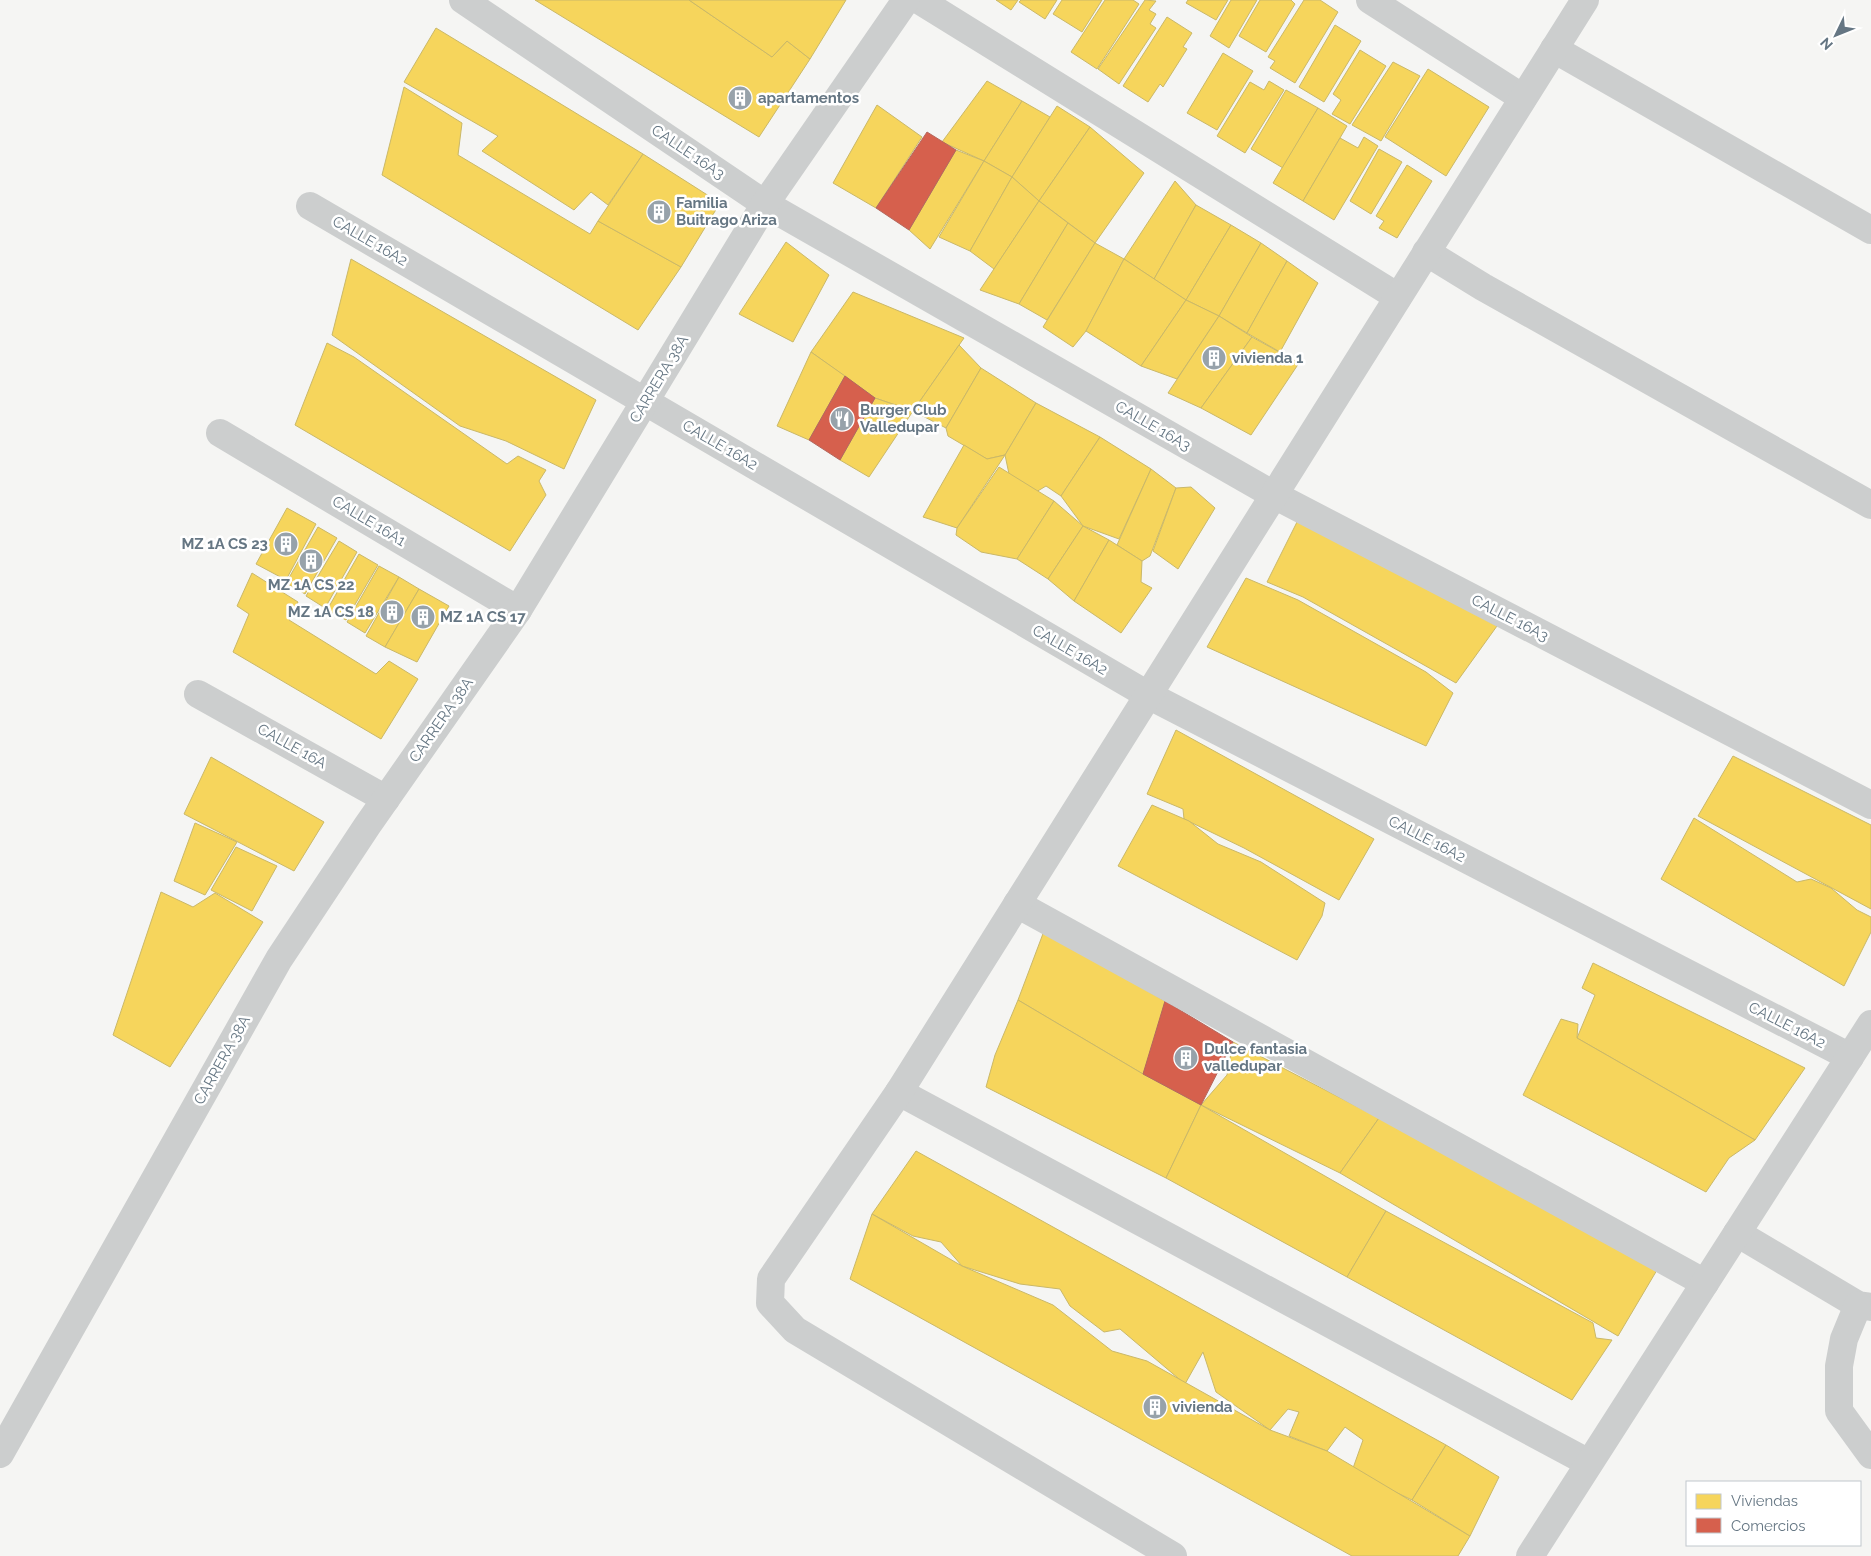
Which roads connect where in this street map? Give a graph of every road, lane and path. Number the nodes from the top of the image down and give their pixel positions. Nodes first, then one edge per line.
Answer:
1 (463, 0) edge
2 (906, 0) edge
3 (918, 0) edge
4 (1370, 0) edge
5 (1585, 0) edge
6 (1554, 49) junction
7 (1523, 98) junction
8 (765, 204) junction
9 (310, 206) dead end
10 (1871, 230) edge
11 (1426, 252) junction
12 (1398, 297) junction
13 (645, 401) junction
14 (220, 433) dead end
15 (1274, 495) junction
16 (1871, 505) edge
17 (518, 610) junction
18 (198, 694) dead end
19 (1148, 695) junction
20 (386, 799) junction
21 (1871, 805) edge
22 (1017, 904) junction
23 (1871, 1024) edge
24 (1850, 1057) junction
25 (899, 1092) junction
26 (1737, 1233) junction
27 (1705, 1283) junction
28 (1864, 1306) edge
29 (0, 1454) edge
30 (1871, 1455) edge
31 (1589, 1463) junction
32 (1173, 1556) edge
33 (1530, 1556) edge

1 - 8 street, CALLE 16A3
2 - 8 street, CARRERA 38A
3 - 12 street
4 - 7 street
5 - 6 street
6 - 7 street
6 - 10 street
7 - 11 street
8 - 13 street, CARRERA 38A
8 - 15 street, CALLE 16A3
9 - 13 street, CALLE 16A2
11 - 12 street
11 - 16 street
12 - 15 street
13 - 17 street, CARRERA 38A
13 - 19 street, CALLE 16A2
14 - 17 street, CALLE 16A1
15 - 19 street
15 - 21 street, CALLE 16A3
17 - 20 street, CARRERA 38A
18 - 20 street, CALLE 16A
19 - 22 street
19 - 24 street, CALLE 16A2
20 - 29 street, CARRERA 38A
22 - 25 street
22 - 27 street
23 - 24 street
24 - 26 street
25 - 31 street
25 - 32 street
26 - 27 street
26 - 28 street
27 - 31 street
28 - 30 street
31 - 33 street

